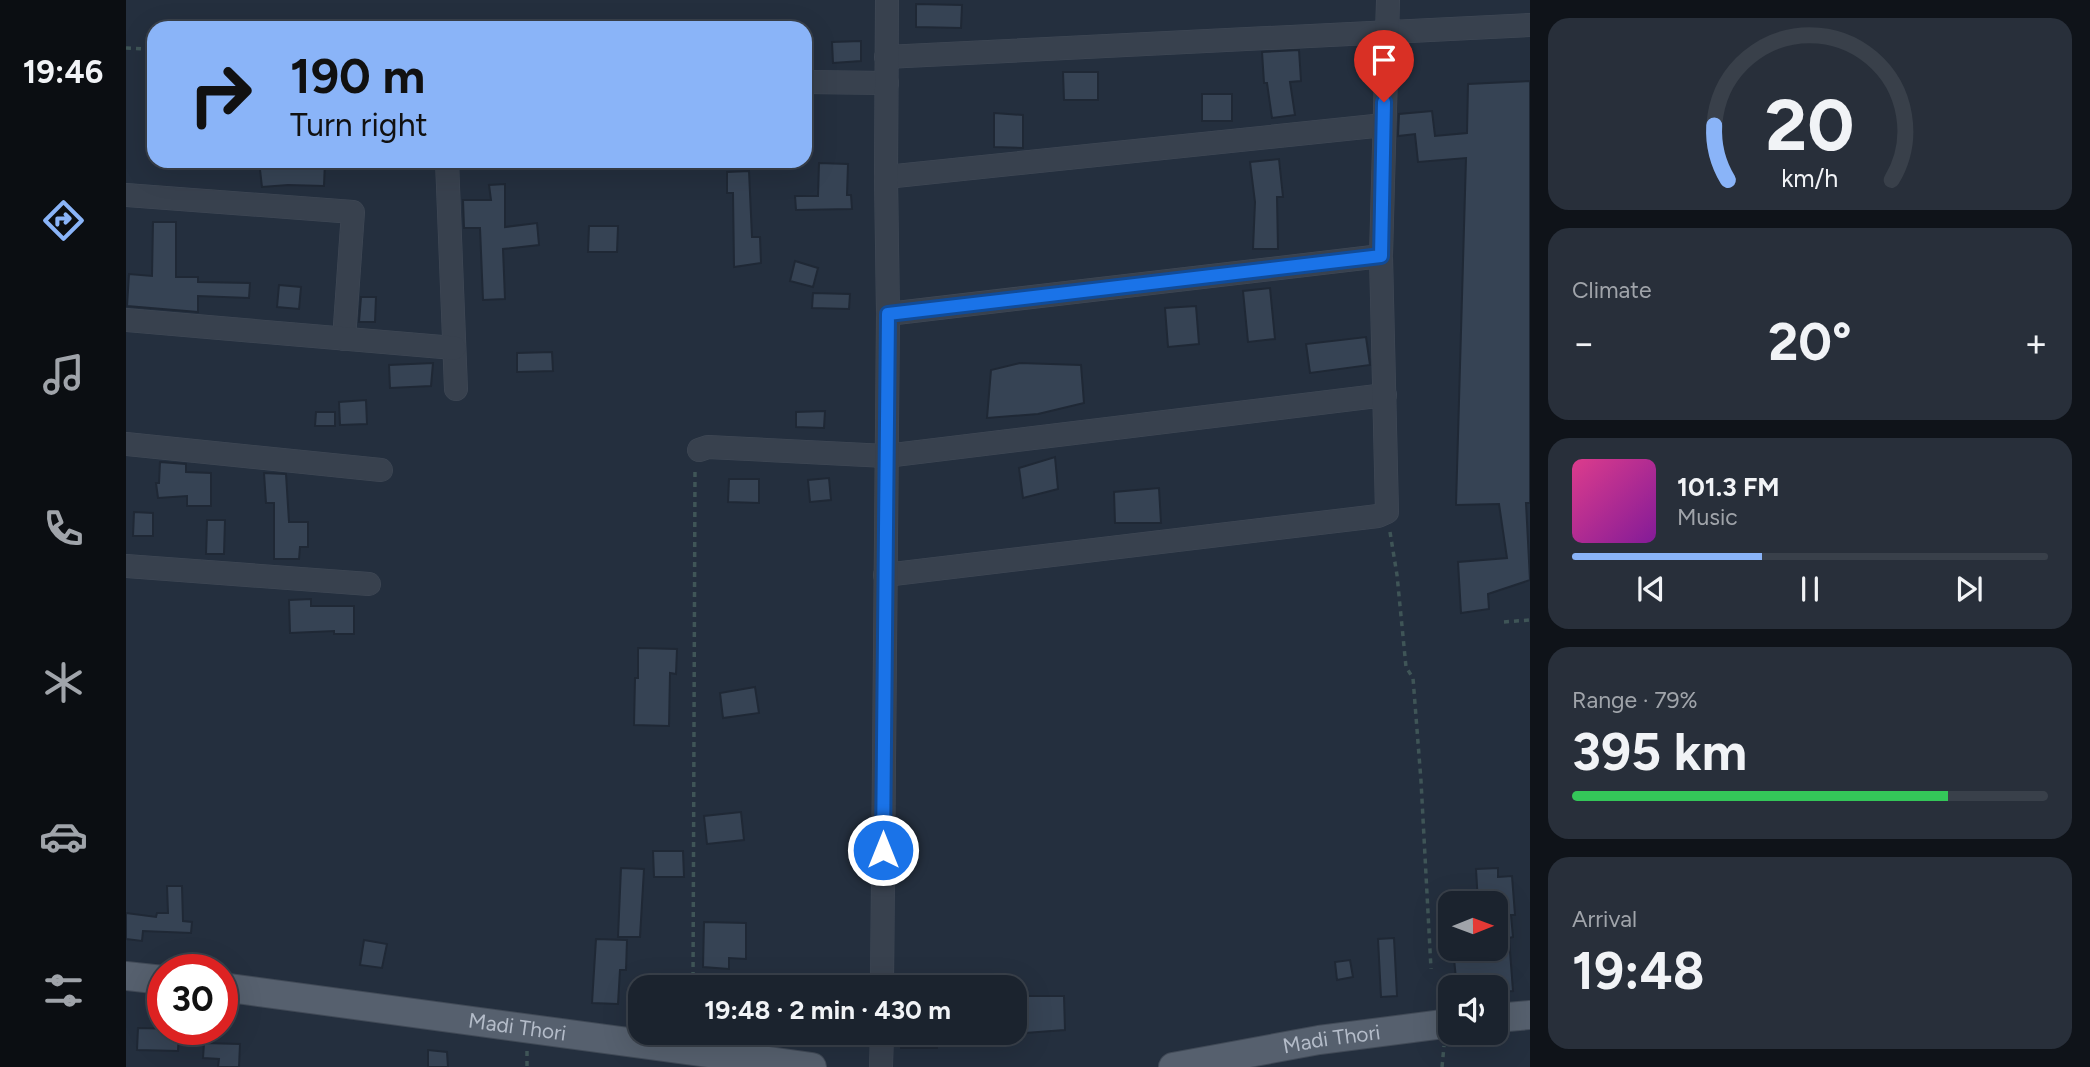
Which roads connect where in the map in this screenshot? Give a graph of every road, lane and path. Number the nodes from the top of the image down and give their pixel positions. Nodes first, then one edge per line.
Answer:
1 (887, 0) edge
2 (1388, 0) edge
3 (1530, 26) edge
4 (1386, 31) junction
5 (126, 48) edge
6 (144, 49) dead end
7 (887, 57) junction
8 (812, 82) edge
9 (887, 83) junction
10 (1384, 125) junction
11 (447, 168) edge
12 (886, 177) junction
13 (126, 195) edge
14 (1381, 256) junction
15 (888, 314) junction
16 (126, 320) edge
17 (344, 340) junction
18 (454, 348) junction
19 (456, 389) dead end
20 (1385, 395) junction
21 (126, 444) edge
22 (699, 450) joint
23 (886, 456) junction
24 (381, 470) dead end
25 (1387, 512) junction
26 (126, 566) edge
27 (885, 575) junction
28 (369, 584) dead end
29 (1530, 620) edge
30 (1504, 622) dead end
31 (1431, 969) dead end
32 (693, 975) edge
33 (882, 975) edge
34 (126, 976) edge
35 (147, 978) edge
36 (238, 989) edge
37 (1530, 1015) edge
38 (1508, 1017) edge
39 (1438, 1025) edge
40 (882, 1045) edge
41 (811, 1067) edge
42 (881, 1067) edge
43 (1173, 1067) edge

1 - 7 street
2 - 4 street
3 - 4 street
4 - 7 street
4 - 10 street
5 - 6 path
7 - 9 street
8 - 9 street
9 - 12 street
10 - 12 street
10 - 14 street
11 - 18 street
12 - 15 street
13 - 17 street
14 - 15 street
14 - 20 street
15 - 23 street
16 - 17 street
17 - 18 street
18 - 19 street
20 - 23 street
20 - 25 street
21 - 24 street
22 - 23 street
22 - 32 path
23 - 27 street
25 - 27 street
25 - 31 path
26 - 28 street
27 - 33 street
29 - 30 path
34 - 35 main road
36 - 41 main road, Madi Thori
37 - 38 main road
39 - 43 main road, Madi Thori
40 - 42 street

